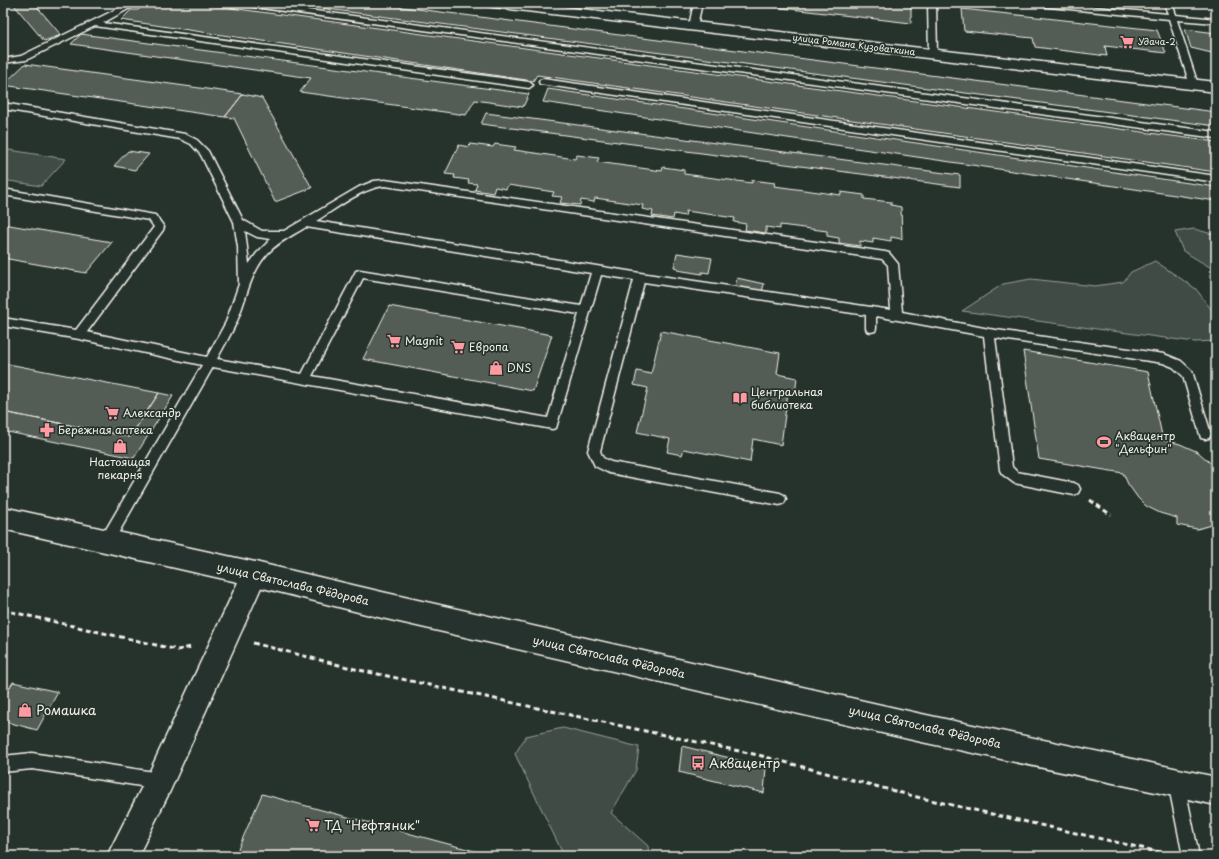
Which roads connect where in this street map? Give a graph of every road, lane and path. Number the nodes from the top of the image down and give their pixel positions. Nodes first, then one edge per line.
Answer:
1 (135, 3) edge
2 (240, 3) edge
3 (493, 3) edge
4 (698, 3) edge
5 (932, 3) edge
6 (1029, 3) edge
7 (1168, 3) edge
8 (516, 4) edge
9 (1172, 17) junction
10 (1216, 21) edge
11 (94, 24) junction
12 (693, 26) junction
13 (933, 55) junction
14 (3, 61) edge
15 (543, 82) dead end
16 (529, 85) dead end
17 (1194, 85) junction
18 (1216, 87) edge
19 (3, 106) edge
20 (1216, 135) edge
21 (1216, 179) edge
22 (3, 192) edge
23 (239, 222) junction
24 (306, 223) junction
25 (286, 234) junction
26 (597, 270) junction
27 (640, 277) junction
28 (244, 284) junction
29 (585, 311) junction
30 (871, 312) junction
31 (897, 315) junction
32 (3, 322) edge
33 (871, 328) dead end
34 (989, 333) junction
35 (79, 334) junction
36 (210, 362) junction
37 (305, 379) junction
38 (1205, 434) dead end
39 (1074, 489) joint
40 (780, 499) dead end
41 (1111, 515) dead end
42 (3, 518) edge
43 (106, 542) junction
44 (256, 574) junction
45 (3, 610) edge
46 (224, 640) junction
47 (3, 764) edge
48 (160, 781) junction
49 (1176, 782) junction
50 (1216, 791) edge
51 (122, 856) edge
52 (1175, 856) edge
53 (1191, 856) edge

1 - 11 lane
2 - 20 lane
3 - 8 street, улица Романа Кузоваткина
4 - 12 lane
5 - 13 lane
6 - 9 lane
7 - 9 lane
8 - 12 street, улица Романа Кузоваткина
9 - 10 lane
9 - 17 lane
11 - 14 lane
11 - 16 lane
12 - 13 street, улица Романа Кузоваткина
13 - 17 street, улица Романа Кузоваткина
15 - 21 lane
17 - 18 street, улица Романа Кузоваткина
19 - 23 lane
22 - 35 lane
23 - 25 lane
23 - 28 lane
24 - 25 lane
24 - 26 lane
24 - 31 lane
25 - 28 lane
26 - 27 lane
26 - 29 lane
27 - 30 lane
27 - 40 lane
28 - 36 lane
29 - 37 lane
29 - 37 lane
30 - 31 lane
30 - 33 lane
31 - 34 lane
32 - 35 lane
34 - 38 lane
34 - 39 lane
35 - 36 lane
36 - 37 lane
36 - 43 lane
39 - 41 path
42 - 43 street, улица Святослава Фёдорова
43 - 44 street, улица Святослава Фёдорова
44 - 46 street
44 - 49 street, улица Святослава Фёдорова
45 - 46 path
46 - 48 street
46 - 52 path
47 - 48 lane
48 - 51 street
49 - 50 street, улица Святослава Фёдорова
49 - 53 lane

